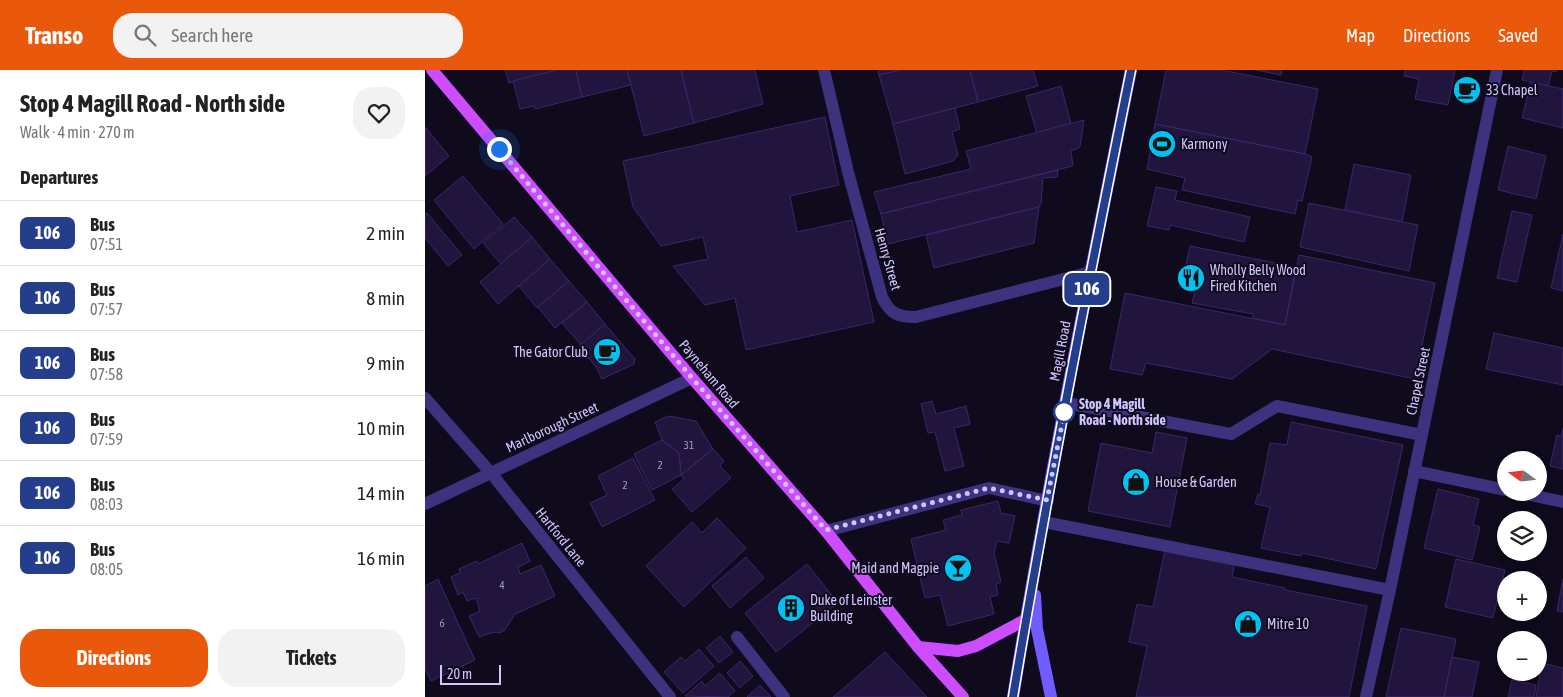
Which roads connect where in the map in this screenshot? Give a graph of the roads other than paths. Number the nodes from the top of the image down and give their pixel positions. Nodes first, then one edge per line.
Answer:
1 (432, 70) edge
2 (824, 70) edge
3 (1131, 70) edge
4 (1497, 70) edge
5 (1091, 272) junction
6 (692, 378) junction
7 (425, 398) edge
8 (1066, 404) junction
9 (1422, 435) junction
10 (1414, 471) junction
11 (491, 472) junction
12 (1497, 488) edge
13 (1547, 499) edge
14 (1047, 500) junction
15 (1563, 502) edge
16 (425, 504) edge
17 (1043, 522) junction
18 (826, 530) junction
19 (1033, 575) junction
20 (1390, 590) junction
21 (1025, 620) junction
22 (737, 637) dead end
23 (918, 647) junction
24 (670, 697) edge
25 (784, 697) edge
26 (963, 697) edge
27 (1013, 697) edge
28 (1051, 697) edge
29 (1366, 697) edge

1 - 6 main road, Payneham Road
2 - 5 street, Henry Street
3 - 5 main road, Magill Road
4 - 9 street, Chapel Street
5 - 8 main road, Magill Road
6 - 11 street, Marlborough Street
6 - 18 main road, Payneham Road
7 - 11 street, Hartford Lane
8 - 9 street
8 - 14 main road, Magill Road
9 - 10 street, Chapel Street
10 - 12 street
10 - 20 street, Chapel Street
11 - 16 street, Marlborough Street
11 - 24 street, Hartford Lane
13 - 15 street
14 - 17 main road, Magill Road
14 - 18 street
17 - 19 main road, Magill Road
17 - 20 street
18 - 23 main road, Payneham Road
19 - 21 main road, Magill Road
19 - 28 main road
20 - 29 street, Chapel Street
21 - 23 main road
21 - 27 main road, Magill Road
22 - 25 street
23 - 26 main road, Payneham Road

